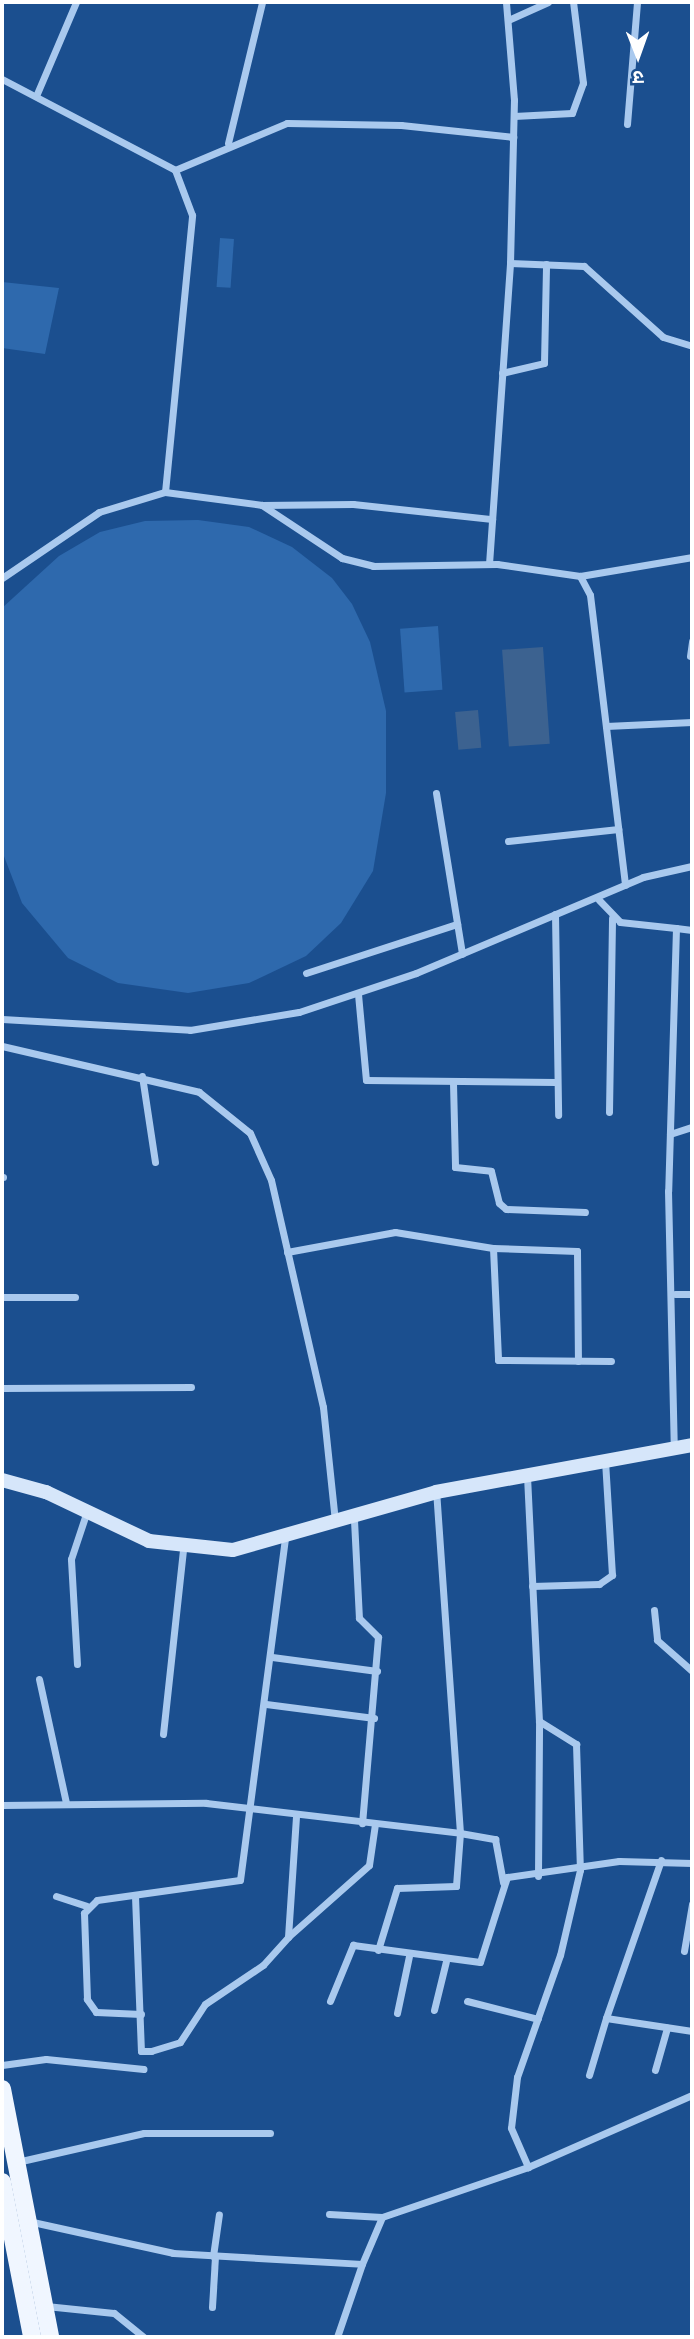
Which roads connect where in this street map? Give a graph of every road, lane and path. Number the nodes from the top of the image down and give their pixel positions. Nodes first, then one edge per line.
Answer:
1 (76, 2) edge
2 (262, 2) edge
3 (506, 2) edge
4 (548, 2) edge
5 (573, 2) edge
6 (637, 2) edge
7 (508, 20) junction
8 (2, 79) edge
9 (36, 96) junction
10 (514, 116) junction
11 (627, 124) dead end
12 (513, 137) junction
13 (228, 143) junction
14 (175, 170) junction
15 (510, 263) junction
16 (546, 264) junction
17 (692, 346) edge
18 (502, 373) junction
19 (165, 492) junction
20 (262, 505) junction
21 (492, 519) junction
22 (692, 556) edge
23 (489, 564) junction
24 (580, 576) junction
25 (2, 578) edge
26 (692, 641) edge
27 (690, 656) dead end
28 (692, 722) edge
29 (606, 726) junction
30 (436, 793) dead end
31 (618, 829) junction
32 (508, 841) dead end
33 (692, 866) edge
34 (625, 885) junction
35 (599, 900) junction
36 (555, 914) junction
37 (612, 918) junction
38 (457, 924) junction
39 (676, 928) junction
40 (692, 930) edge
41 (462, 954) junction
42 (306, 973) dead end
43 (358, 994) junction
44 (2, 1019) edge
45 (2, 1046) edge
46 (142, 1076) junction
47 (556, 1082) junction
48 (453, 1083) junction
49 (608, 1112) dead end
50 (558, 1115) dead end
51 (692, 1127) edge
52 (670, 1134) junction
53 (155, 1162) dead end
54 (585, 1212) dead end
55 (493, 1248) junction
56 (288, 1252) junction
57 (675, 1294) junction
58 (692, 1294) edge
59 (2, 1297) edge
60 (75, 1297) dead end
61 (578, 1361) junction
62 (611, 1361) dead end
63 (191, 1387) dead end
64 (2, 1388) edge
65 (692, 1445) edge
66 (674, 1448) junction
67 (605, 1461) junction
68 (527, 1476) junction
69 (2, 1480) edge
70 (436, 1492) junction
71 (87, 1510) junction
72 (354, 1520) junction
73 (336, 1525) junction
74 (285, 1538) junction
75 (183, 1549) junction
76 (532, 1586) junction
77 (654, 1610) dead end
78 (272, 1657) junction
79 (77, 1664) dead end
80 (377, 1671) junction
81 (692, 1671) edge
82 (39, 1679) dead end
83 (266, 1704) junction
84 (374, 1718) junction
85 (539, 1721) junction
86 (163, 1734) dead end
87 (66, 1803) junction
88 (2, 1805) edge
89 (253, 1810) junction
90 (296, 1815) junction
91 (362, 1822) junction
92 (375, 1824) junction
93 (460, 1833) junction
94 (661, 1860) junction
95 (692, 1863) edge
96 (580, 1870) junction
97 (538, 1876) junction
98 (503, 1883) junction
99 (56, 1896) dead end
100 (135, 1896) junction
101 (692, 1904) edge
102 (86, 1906) junction
103 (288, 1937) junction
104 (379, 1950) junction
105 (684, 1951) dead end
106 (408, 1956) junction
107 (446, 1961) junction
108 (330, 2001) dead end
109 (467, 2001) dead end
110 (435, 2010) dead end
111 (397, 2013) dead end
112 (141, 2014) junction
113 (607, 2018) junction
114 (538, 2019) junction
115 (667, 2028) junction
116 (692, 2031) edge
117 (2, 2065) edge
118 (143, 2069) dead end
119 (655, 2070) dead end
120 (589, 2075) dead end
121 (2, 2089) edge
122 (692, 2095) edge
123 (271, 2133) dead end
124 (17, 2162) junction
125 (528, 2167) junction
126 (2, 2182) edge
127 (219, 2214) dead end
128 (330, 2214) dead end
129 (382, 2217) junction
130 (27, 2220) junction
131 (214, 2256) junction
132 (362, 2264) junction
133 (212, 2307) dead end
134 (34, 2308) junction
135 (32, 2337) edge
136 (50, 2337) edge
137 (144, 2337) edge
138 (337, 2337) edge

1 - 9 street
2 - 13 street
3 - 7 street
4 - 7 street
5 - 10 street
6 - 11 street
7 - 10 street
8 - 9 street
9 - 14 street
10 - 12 street
12 - 13 street
12 - 15 street
13 - 14 street
14 - 19 street
15 - 16 street
15 - 18 street
16 - 17 street
16 - 18 street
18 - 21 street
19 - 20 street
19 - 25 street
20 - 21 street
20 - 23 street
21 - 23 street
22 - 24 street
23 - 24 street
24 - 29 street
26 - 27 street
28 - 29 street
29 - 31 street
30 - 38 street
31 - 32 street
31 - 34 street
33 - 34 street
34 - 35 street
35 - 36 street
35 - 37 street
36 - 41 street
36 - 47 street
37 - 39 street
37 - 49 street
38 - 41 street
38 - 42 street
39 - 40 street
39 - 52 street
41 - 43 street
43 - 44 street
43 - 48 street
45 - 46 street
46 - 53 street
46 - 56 street
47 - 48 street
47 - 50 street
48 - 54 street
51 - 52 street
52 - 57 street
55 - 56 street
55 - 61 street
55 - 61 street
56 - 73 street
57 - 58 street
57 - 66 street
59 - 60 street
61 - 62 street
63 - 64 street
65 - 66 street
66 - 67 street
67 - 68 street
67 - 76 street
68 - 70 street
68 - 76 street
69 - 71 street
70 - 72 street
70 - 93 street
71 - 75 street
71 - 79 street
72 - 73 street
72 - 80 street
73 - 74 street
74 - 75 street
74 - 78 street
75 - 86 street
76 - 85 street
77 - 81 street
78 - 80 street
78 - 83 street
80 - 84 street
82 - 87 street
83 - 84 street
83 - 89 street
84 - 91 street
85 - 96 street
85 - 97 street
87 - 88 street
87 - 89 street
89 - 90 street
89 - 100 street
90 - 91 street
90 - 103 street
91 - 92 street
92 - 93 street
92 - 103 street
93 - 98 street
93 - 104 street
94 - 95 street
94 - 96 street
94 - 113 street
96 - 97 street
96 - 114 street
97 - 98 street
98 - 107 street
99 - 102 street
100 - 102 street
100 - 112 street
101 - 105 street
102 - 112 street
103 - 112 street
104 - 106 street
104 - 108 street
106 - 107 street
106 - 111 street
107 - 110 street
109 - 114 street
113 - 115 street
113 - 120 street
114 - 125 street
115 - 116 street
115 - 119 street
117 - 118 street
121 - 124 main road
122 - 125 street
123 - 124 street
124 - 130 main road
125 - 129 street
126 - 134 main road
127 - 131 street
128 - 129 street
129 - 132 street
130 - 131 street
130 - 134 main road
131 - 132 street
131 - 133 street
132 - 138 street
134 - 135 main road
134 - 136 main road
134 - 137 street

